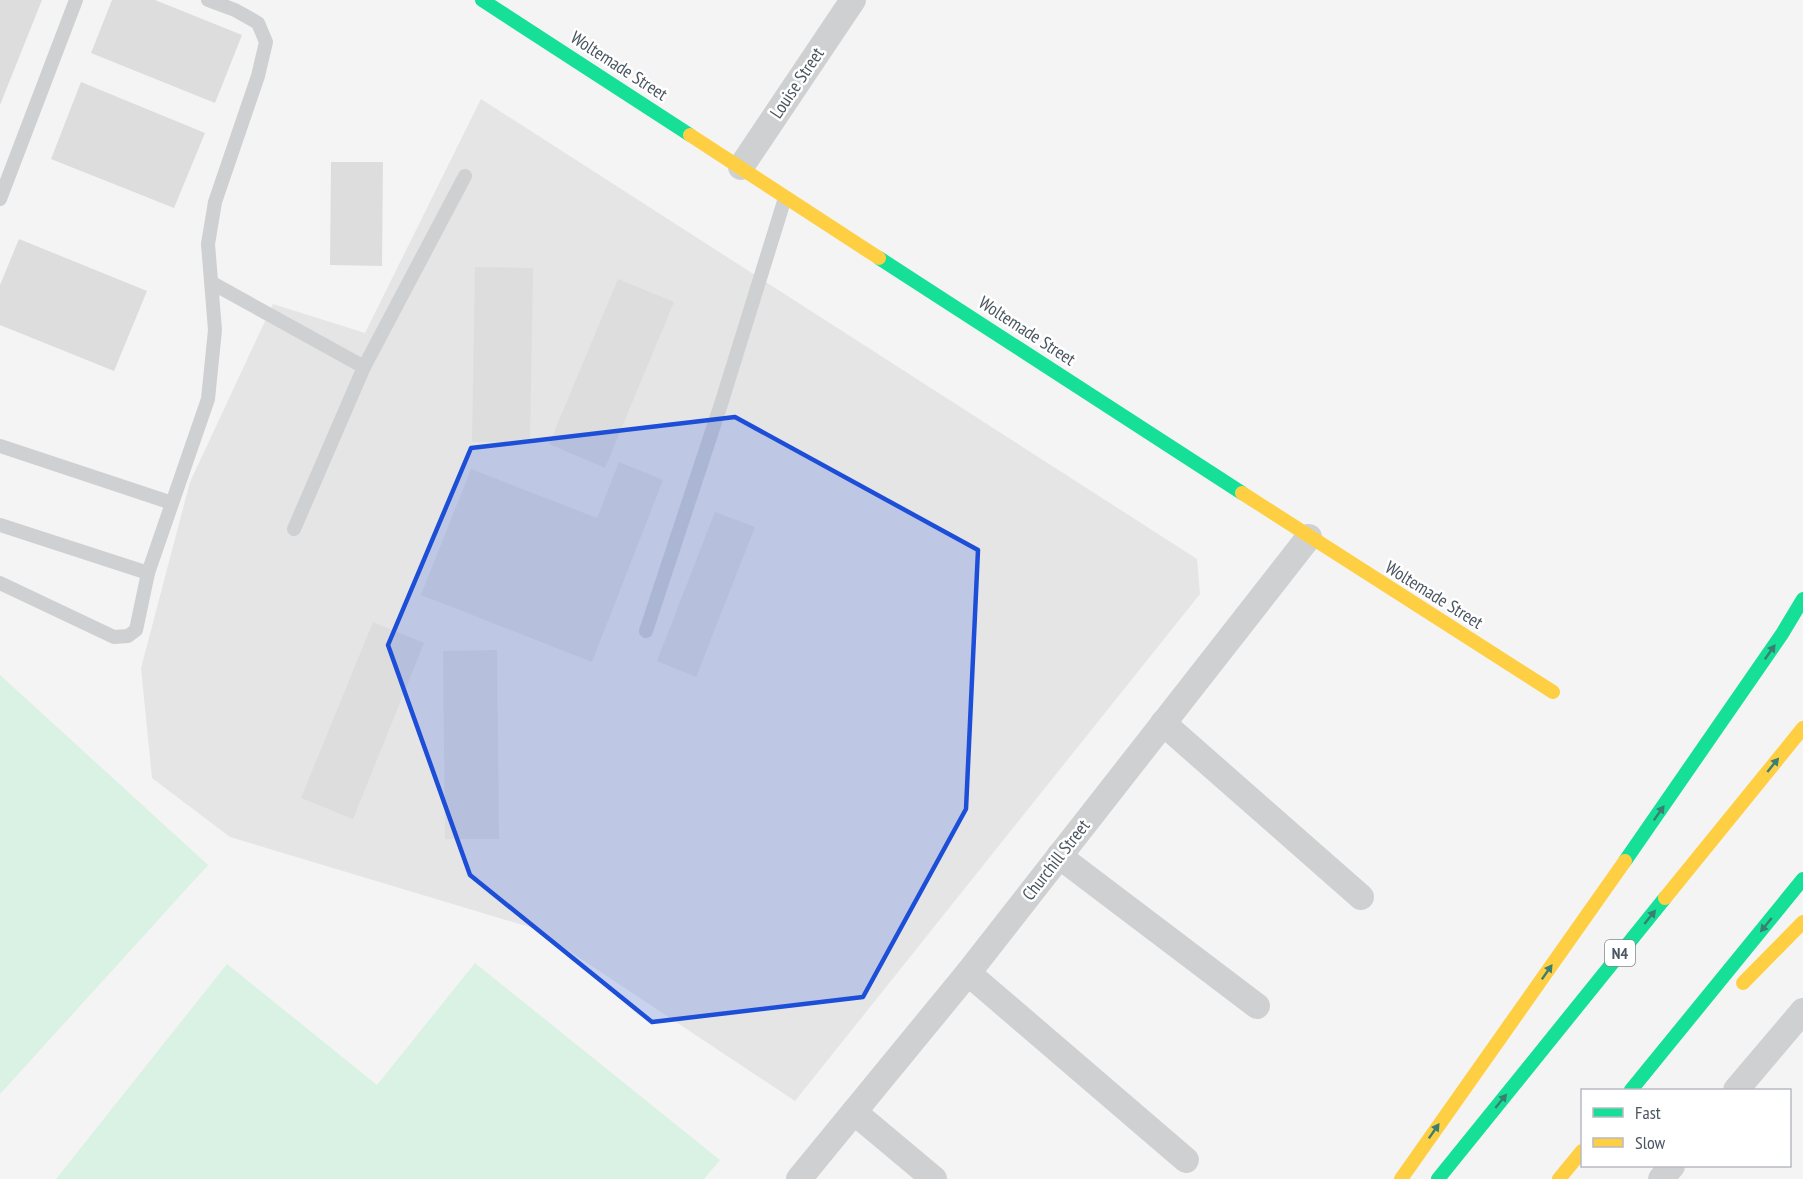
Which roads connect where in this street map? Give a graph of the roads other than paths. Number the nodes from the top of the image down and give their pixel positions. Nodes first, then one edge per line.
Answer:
1 (76, 0) edge
2 (208, 0) edge
3 (482, 0) edge
4 (853, 0) edge
5 (741, 167) junction
6 (465, 176) dead end
7 (786, 196) junction
8 (0, 199) edge
9 (212, 282) junction
10 (364, 367) junction
11 (0, 446) edge
12 (172, 503) junction
13 (0, 525) edge
14 (294, 529) dead end
15 (1309, 537) junction
16 (148, 573) junction
17 (0, 583) edge
18 (1803, 598) edge
19 (646, 631) dead end
20 (1552, 692) dead end
21 (1163, 723) junction
22 (1803, 728) edge
23 (1059, 856) junction
24 (1803, 879) edge
25 (1361, 897) dead end
26 (1803, 922) edge
27 (968, 973) junction
28 (1737, 989) dead end
29 (1257, 1006) dead end
30 (1803, 1011) edge
31 (1704, 1023) dead end
32 (1633, 1089) edge
33 (1638, 1089) edge
34 (1737, 1089) edge
35 (854, 1112) junction
36 (1581, 1152) edge
37 (1186, 1160) dead end
38 (1671, 1167) edge
39 (799, 1179) edge
40 (934, 1179) edge
41 (1401, 1179) edge
42 (1438, 1179) edge
43 (1559, 1179) edge
44 (1661, 1179) edge

1 - 8 lane
2 - 9 lane
3 - 5 main road, Woltemade Street
4 - 5 street, Louise Street
5 - 7 main road, Woltemade Street
6 - 10 lane
7 - 15 main road, Woltemade Street
7 - 19 lane
9 - 10 lane
9 - 12 lane
10 - 14 lane
11 - 12 lane
12 - 16 lane
13 - 16 lane
15 - 20 main road, Woltemade Street
15 - 21 street, Churchill Street
16 - 17 lane
41 -> 18 main road
21 - 23 street, Churchill Street
21 - 25 street
42 -> 22 main road, N4
23 - 27 street, Churchill Street
23 - 29 street
24 -> 32 main road
26 - 28 main road
27 - 35 street, Churchill Street
27 - 37 street
30 - 34 street
31 - 33 main road
35 - 39 street, Churchill Street
35 - 40 street
36 - 43 main road
38 - 44 street

